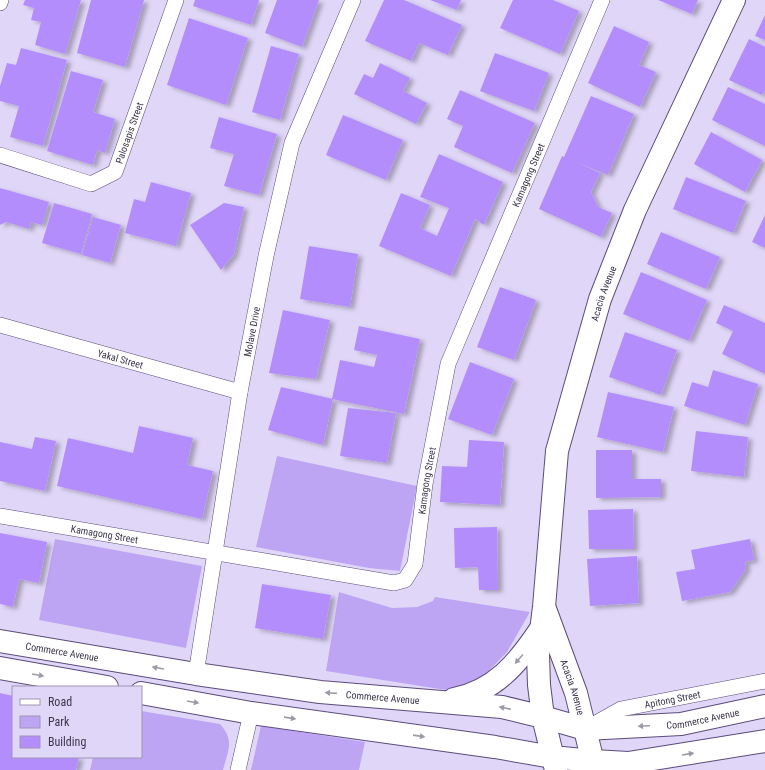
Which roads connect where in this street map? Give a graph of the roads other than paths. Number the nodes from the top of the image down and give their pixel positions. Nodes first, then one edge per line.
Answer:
1 (1, 0) edge
2 (176, 0) edge
3 (353, 0) edge
4 (602, 0) edge
5 (734, 0) edge
6 (0, 3) edge
7 (0, 155) edge
8 (0, 325) edge
9 (240, 392) junction
10 (0, 516) edge
11 (215, 552) junction
12 (543, 617) junction
13 (0, 641) edge
14 (0, 668) edge
15 (196, 674) junction
16 (765, 681) edge
17 (101, 686) edge
18 (142, 693) edge
19 (440, 701) junction
20 (765, 706) edge
21 (251, 713) junction
22 (543, 717) junction
23 (585, 729) junction
24 (765, 741) edge
25 (554, 764) edge
26 (594, 766) edge
27 (238, 770) edge

1 - 6 street
2 - 7 street, Palosapis Street
3 - 9 street, Molave Drive
4 - 11 street, Kamagong Street
5 - 12 main road, Acacia Avenue
8 - 9 street, Yakal Street
9 - 11 street, Molave Drive
10 - 11 street, Kamagong Street
11 - 15 street, Molave Drive
12 -> 19 main road
12 - 22 main road, Acacia Avenue
12 - 23 main road, Acacia Avenue
15 -> 13 main road, Commerce Avenue
14 -> 17 main road
19 -> 15 main road, Commerce Avenue
16 - 23 street, Apitong Street
18 -> 21 main road
22 -> 19 main road, Commerce Avenue
20 -> 23 main road, Commerce Avenue
21 -> 25 main road
21 - 27 street
22 - 23 main road, Commerce Avenue
22 - 25 main road, Acacia Avenue
23 - 26 main road, Acacia Avenue
26 -> 24 main road
25 - 26 main road

